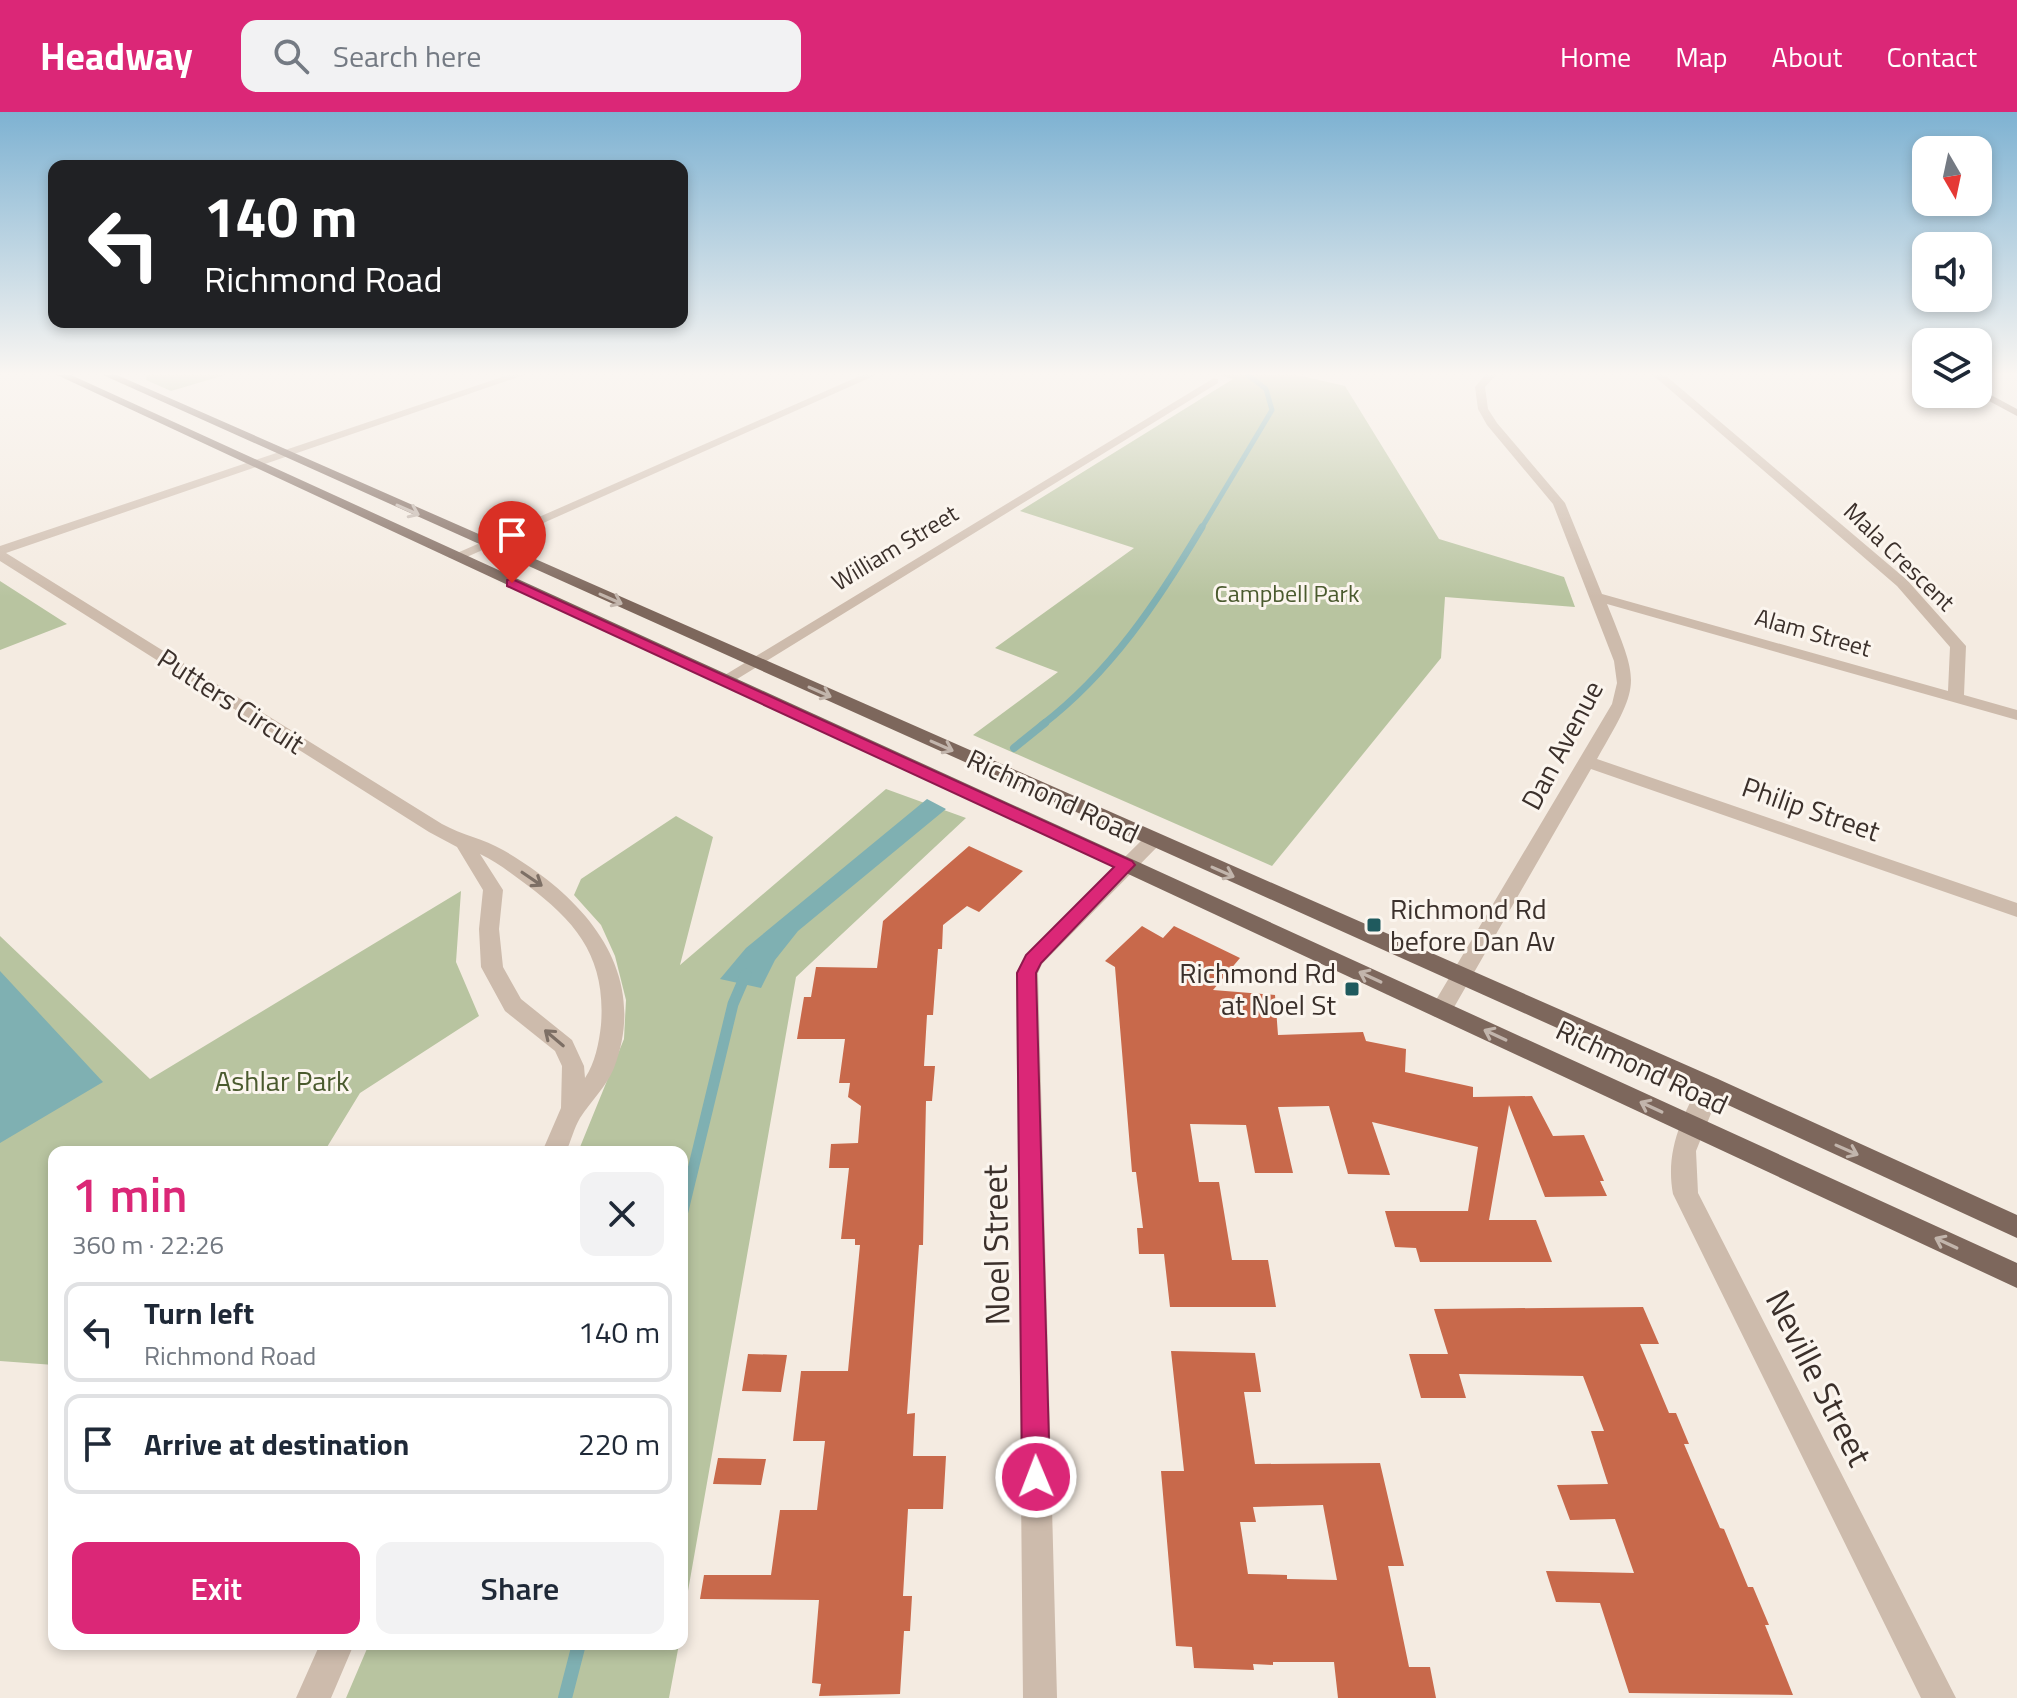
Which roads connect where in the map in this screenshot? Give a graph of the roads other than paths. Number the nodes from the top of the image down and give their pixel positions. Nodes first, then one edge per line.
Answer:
1 (219, 449) edge
2 (273, 449) edge
3 (303, 449) edge
4 (702, 449) edge
5 (1103, 449) edge
6 (1515, 449) edge
7 (1747, 449) edge
8 (286, 455) junction
9 (247, 462) junction
10 (486, 544) junction
11 (0, 551) edge
12 (455, 557) junction
13 (1597, 597) junction
14 (753, 663) junction
15 (723, 681) junction
16 (1956, 698) junction
17 (2017, 715) edge
18 (1586, 761) junction
19 (1152, 841) junction
20 (464, 843) junction
21 (1126, 865) junction
22 (2017, 910) edge
23 (1461, 977) junction
24 (1441, 1010) junction
25 (1710, 1086) junction
26 (573, 1109) junction
27 (1692, 1126) junction
28 (557, 1146) edge
29 (2017, 1227) edge
30 (2017, 1276) edge
31 (334, 1650) edge
32 (313, 1698) edge
33 (1040, 1698) edge
34 (1939, 1698) edge

1 - 9 main road, Richmond Road
2 - 8 main road, Richmond Road
3 - 8 street
4 - 10 street
5 - 14 street, William Street
6 - 13 street, Dan Avenue
7 - 16 street, Mala Crescent
8 - 9 street
8 -> 10 main road, Richmond Road
9 - 11 street
9 - 12 main road, Richmond Road
10 - 12 street
10 -> 14 main road, Richmond Road
11 - 20 street, Putters Circuit
12 - 15 main road, Richmond Road
13 - 16 street, Alam Street
13 - 18 street, Dan Avenue
14 - 15 street, William Street
14 -> 19 main road, Richmond Road
15 - 21 main road, Richmond Road
16 - 17 street, Alam Street
18 - 22 street, Philip Street
18 - 23 street, Dan Avenue
19 - 21 street, Noel Street
19 -> 23 main road, Richmond Road
26 -> 20 street, Putters Circuit
20 -> 26 street, Putters Circuit
24 -> 21 main road, Richmond Road
21 - 33 street, Noel Street
23 - 24 street, Dan Avenue
23 - 25 main road, Richmond Road
27 -> 24 main road, Richmond Road
25 - 27 street, Neville Street
25 -> 29 main road, Richmond Road
26 - 28 street, Putters Circuit
30 -> 27 main road, Richmond Road
27 - 34 street, Neville Street
31 - 32 street

